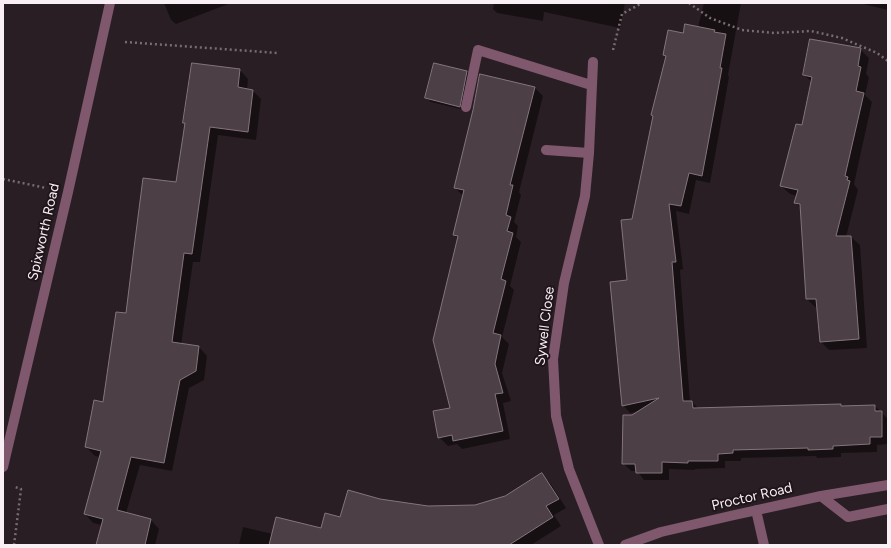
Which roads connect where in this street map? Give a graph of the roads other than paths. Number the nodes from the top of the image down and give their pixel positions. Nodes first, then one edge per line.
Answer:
1 (110, 3) edge
2 (593, 62) road end
3 (591, 85) junction
4 (466, 107) dead end
5 (546, 150) dead end
6 (589, 153) junction
7 (3, 467) edge
8 (888, 485) edge
9 (821, 496) junction
10 (888, 509) edge
11 (756, 510) junction
12 (599, 545) edge
13 (625, 545) edge
14 (764, 545) edge

1 - 7 street, Spixworth Road
2 - 3 street, Sywell Close
3 - 4 street
3 - 6 street, Sywell Close
5 - 6 street
6 - 12 street, Sywell Close
8 - 9 street, Proctor Road
9 - 10 street
9 - 11 street, Proctor Road
11 - 13 street, Proctor Road
11 - 14 street

